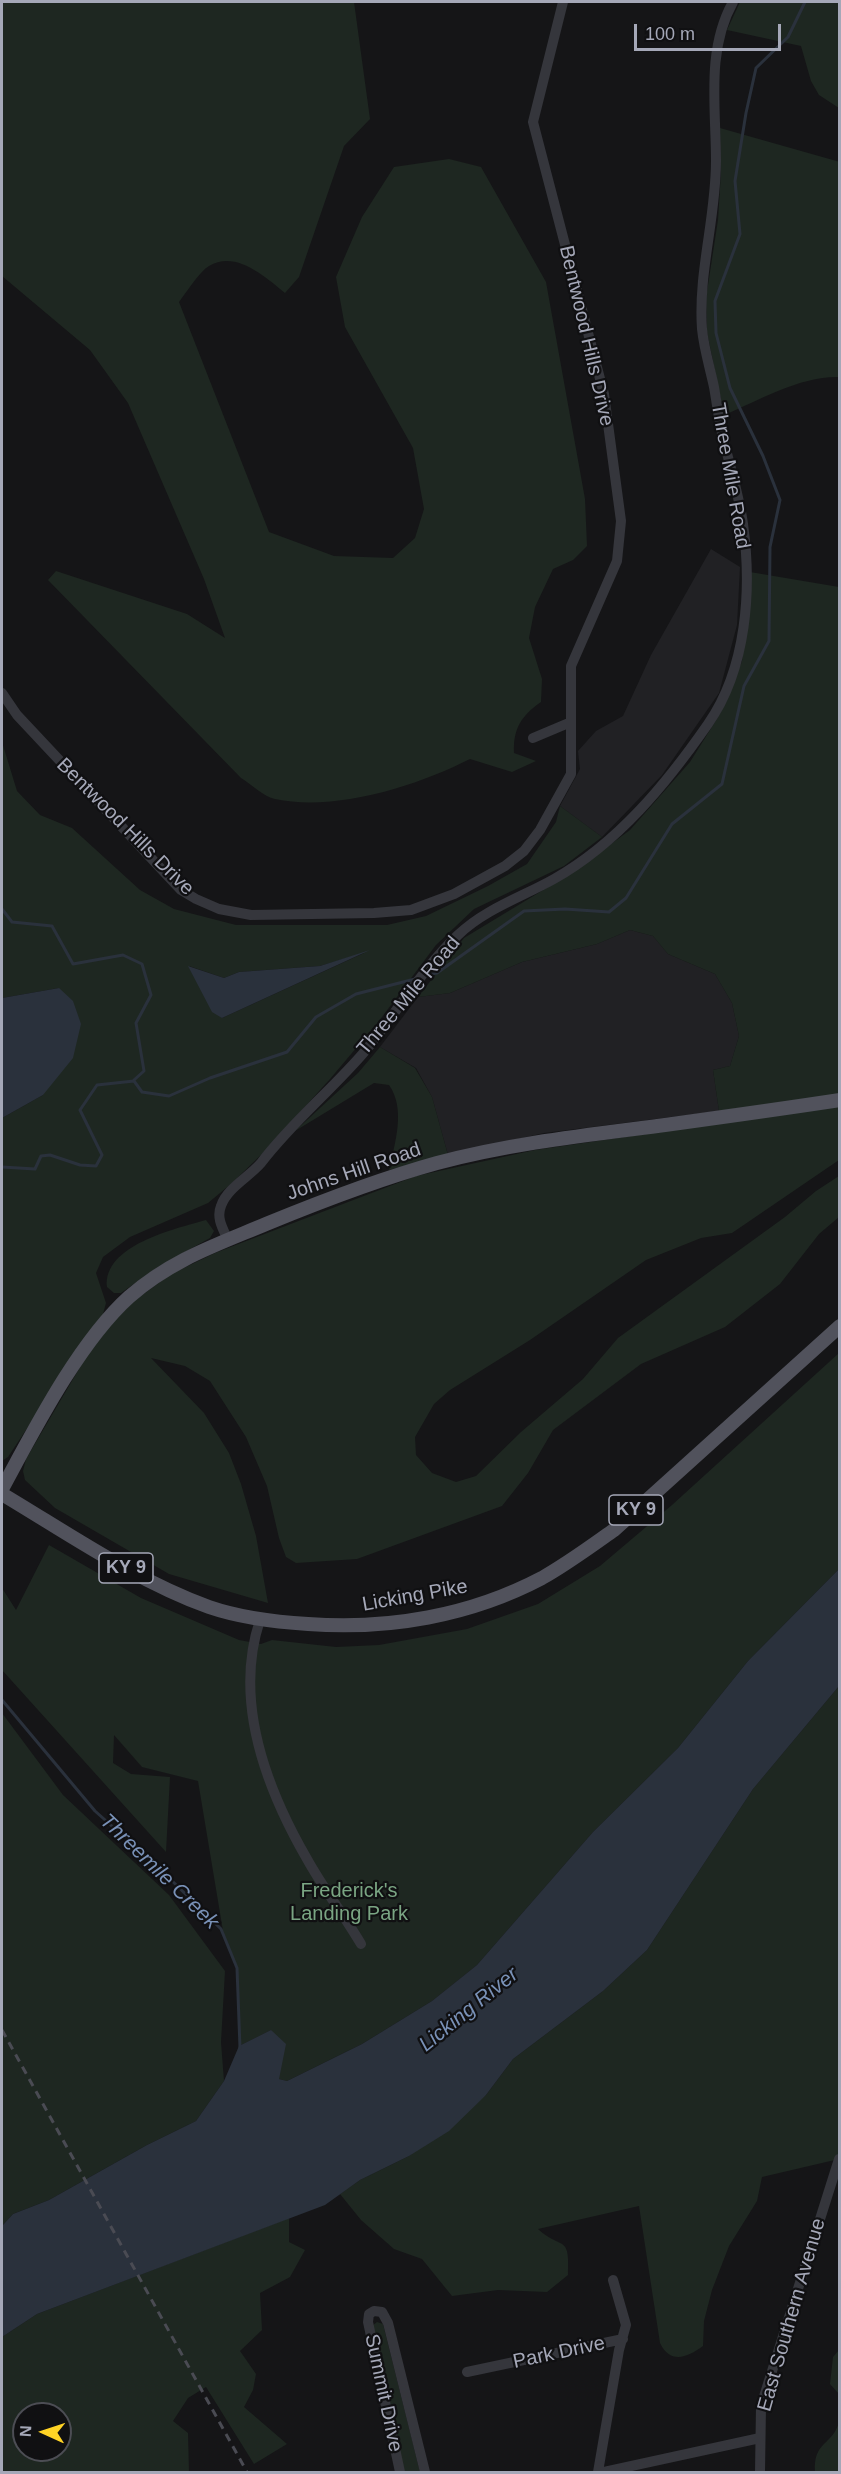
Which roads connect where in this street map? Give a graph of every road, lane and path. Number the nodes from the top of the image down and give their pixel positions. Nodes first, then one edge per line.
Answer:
1 (563, 2) edge
2 (733, 2) edge
3 (2, 693) edge
4 (571, 722) junction
5 (533, 738) dead end
6 (840, 1100) edge
7 (228, 1240) junction
8 (840, 1326) edge
9 (2, 1489) edge
10 (2, 1494) edge
11 (260, 1620) junction
12 (361, 1944) dead end
13 (838, 2159) edge
14 (613, 2280) dead end
15 (623, 2339) junction
16 (467, 2372) dead end
17 (760, 2438) junction
18 (400, 2472) edge
19 (426, 2472) edge
20 (598, 2472) edge
21 (604, 2472) edge
22 (760, 2472) edge

1 - 4 street, Bentwood Hills Drive
2 - 7 street, Three Mile Road
3 - 4 street, Bentwood Hills Drive
4 - 5 street
6 - 7 main road, Johns Hill Road
7 - 9 main road, Johns Hill Road
8 - 11 main road, Licking Pike / KY 9
10 - 11 main road, Licking Pike / KY 9
11 - 12 street
13 - 17 street, East Southern Avenue
14 - 15 street
15 - 16 street, Park Drive
15 - 20 street, Park Drive
17 - 21 street
17 - 22 street, East Southern Avenue
18 - 19 street, Summit Drive

